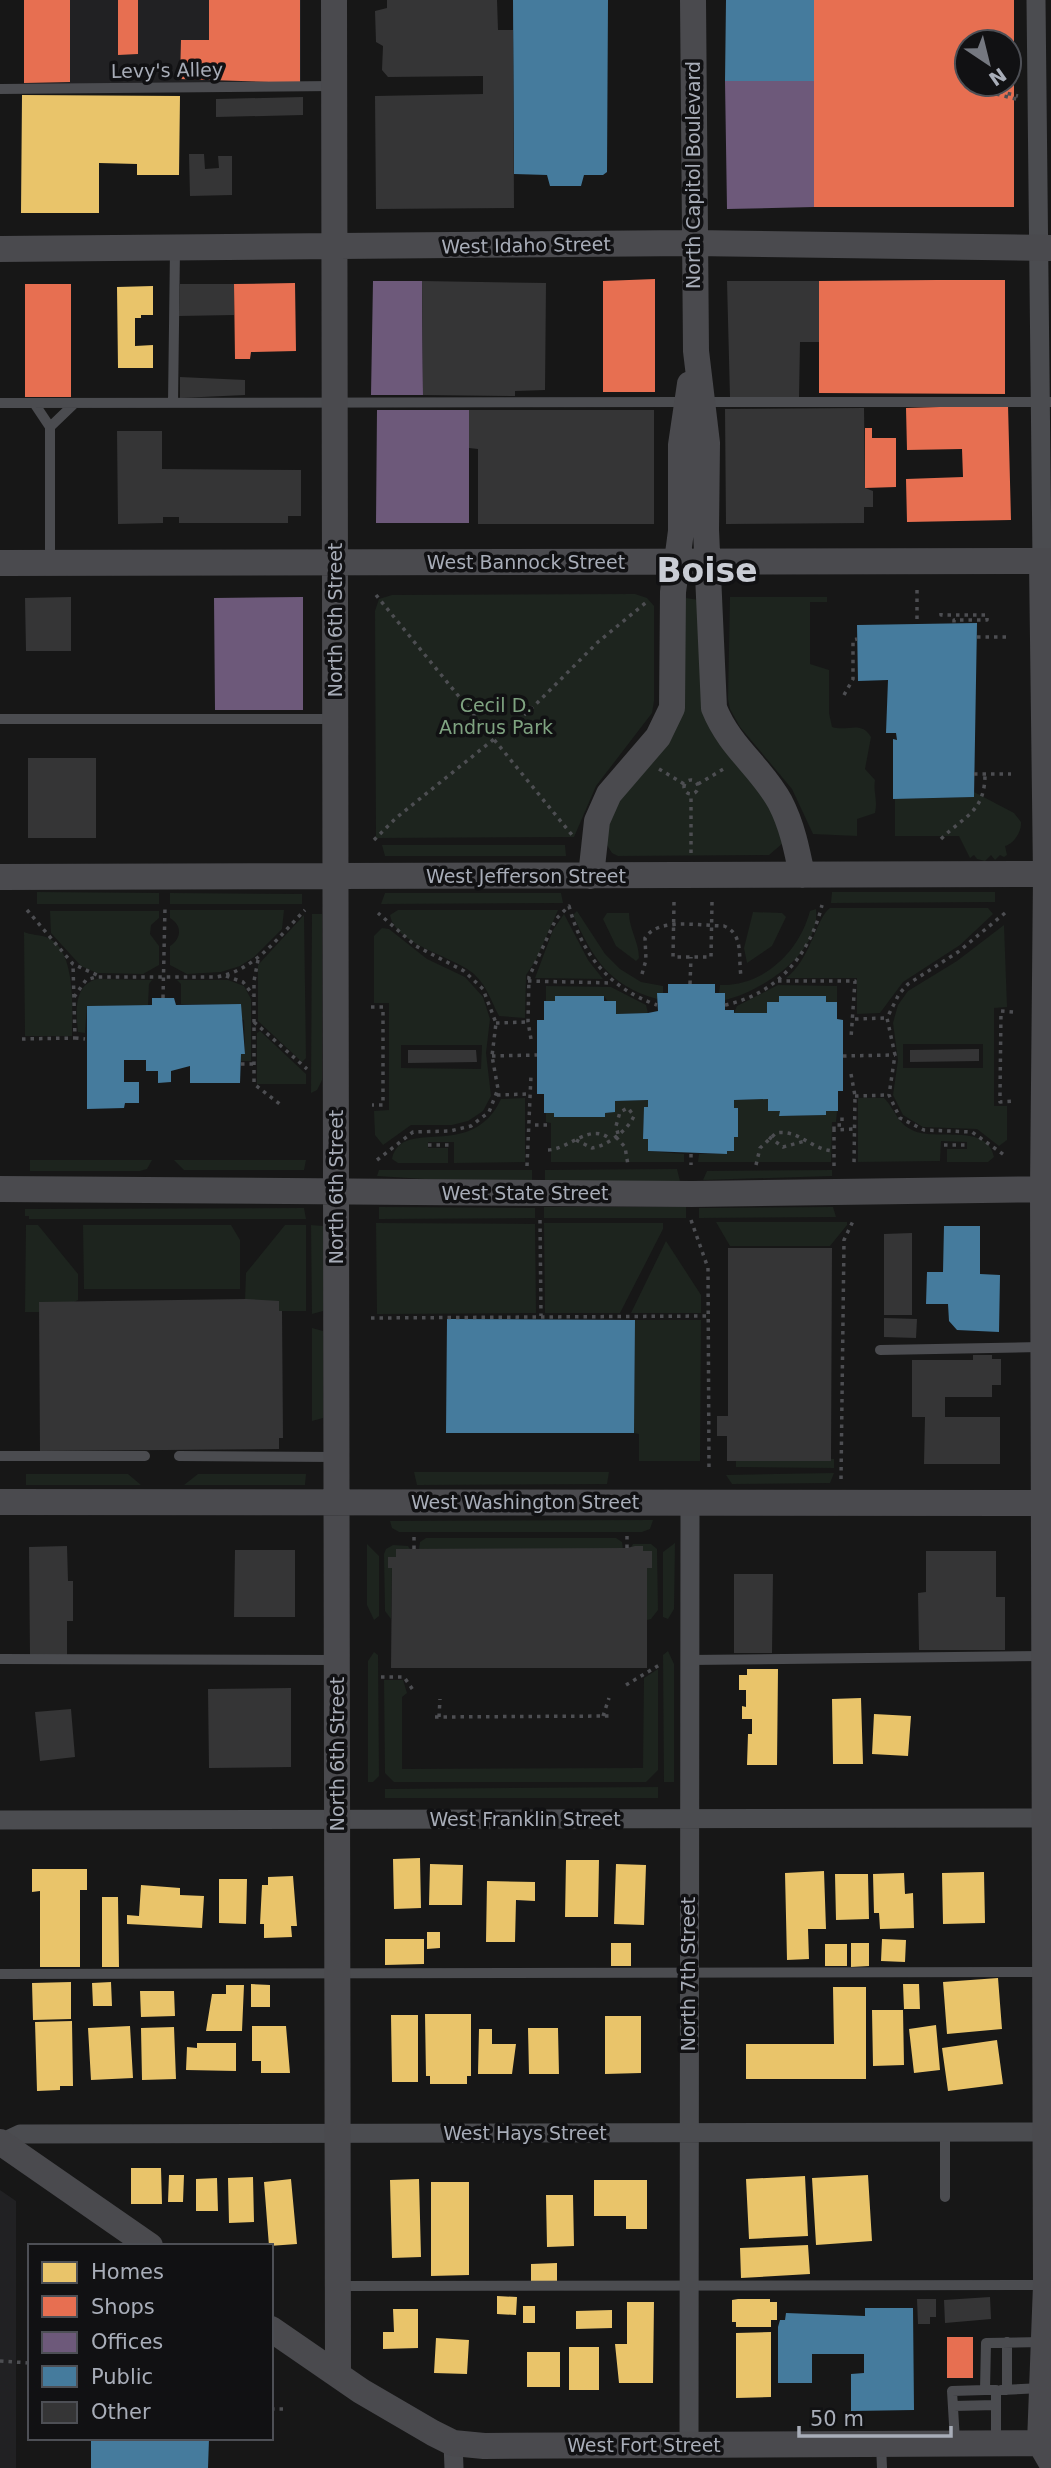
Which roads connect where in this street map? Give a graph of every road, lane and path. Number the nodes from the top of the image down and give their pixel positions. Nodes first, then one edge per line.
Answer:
1 (334, 0) edge
2 (693, 0) edge
3 (1036, 0) edge
4 (335, 86) junction
5 (0, 89) edge
6 (693, 243) junction
7 (175, 248) junction
8 (335, 248) junction
9 (1044, 248) edge
10 (0, 249) edge
11 (695, 402) junction
12 (1045, 402) edge
13 (0, 403) edge
14 (34, 403) junction
15 (75, 403) junction
16 (173, 403) junction
17 (334, 403) junction
18 (50, 427) junction
19 (1046, 561) edge
20 (335, 562) junction
21 (677, 562) junction
22 (707, 562) junction
23 (0, 563) edge
24 (50, 563) junction
25 (917, 590) dead end
26 (376, 595) dead end
27 (649, 600) dead end
28 (941, 613) dead end
29 (954, 623) dead end
30 (917, 624) dead end
31 (1010, 637) dead end
32 (976, 638) dead end
33 (857, 639) dead end
34 (844, 695) dead end
35 (1047, 714) edge
36 (0, 719) edge
37 (335, 719) junction
38 (495, 740) junction
39 (723, 769) dead end
40 (660, 770) dead end
41 (974, 774) dead end
42 (985, 774) junction
43 (1011, 774) dead end
44 (684, 784) junction
45 (698, 784) junction
46 (691, 795) junction
47 (941, 839) dead end
48 (374, 840) dead end
49 (576, 840) dead end
50 (802, 875) junction
51 (1049, 875) edge
52 (591, 876) junction
53 (690, 876) junction
54 (0, 877) edge
55 (335, 877) junction
56 (674, 902) dead end
57 (712, 902) dead end
58 (822, 905) dead end
59 (165, 907) dead end
60 (27, 910) dead end
61 (305, 910) dead end
62 (1005, 912) dead end
63 (378, 914) dead end
64 (673, 926) junction
65 (712, 926) junction
66 (691, 957) junction
67 (258, 958) junction
68 (73, 964) junction
69 (642, 974) dead end
70 (224, 975) junction
71 (102, 976) junction
72 (164, 976) junction
73 (741, 976) dead end
74 (528, 981) junction
75 (777, 981) junction
76 (613, 983) junction
77 (691, 984) dead end
78 (254, 996) junction
79 (74, 997) junction
80 (163, 998) dead end
81 (657, 1005) dead end
82 (725, 1005) dead end
83 (371, 1007) dead end
84 (1013, 1012) dead end
85 (887, 1018) junction
86 (855, 1019) junction
87 (254, 1022) junction
88 (528, 1022) junction
89 (496, 1023) junction
90 (1048, 1030) edge
91 (75, 1038) junction
92 (851, 1038) dead end
93 (22, 1039) dead end
94 (86, 1039) dead end
95 (531, 1039) dead end
96 (537, 1055) dead end
97 (895, 1055) junction
98 (383, 1056) junction
99 (389, 1056) dead end
100 (492, 1056) junction
101 (843, 1056) dead end
102 (994, 1057) dead end
103 (1000, 1057) junction
104 (241, 1064) dead end
105 (254, 1064) junction
106 (307, 1069) dead end
107 (531, 1074) dead end
108 (850, 1074) dead end
109 (529, 1094) junction
110 (498, 1095) junction
111 (889, 1095) junction
112 (855, 1096) junction
113 (1013, 1101) dead end
114 (281, 1105) dead end
115 (372, 1105) dead end
116 (842, 1115) dead end
117 (535, 1125) dead end
118 (548, 1125) dead end
119 (855, 1129) junction
120 (834, 1130) junction
121 (615, 1137) junction
122 (769, 1137) junction
123 (576, 1140) junction
124 (805, 1141) junction
125 (428, 1145) dead end
126 (451, 1145) dead end
127 (944, 1145) dead end
128 (967, 1145) dead end
129 (548, 1150) dead end
130 (834, 1151) junction
131 (691, 1154) dead end
132 (1007, 1157) dead end
133 (377, 1160) dead end
134 (628, 1165) dead end
135 (691, 1165) dead end
136 (756, 1165) dead end
137 (527, 1166) dead end
138 (834, 1166) dead end
139 (855, 1166) dead end
140 (0, 1189) edge
141 (1047, 1189) edge
142 (335, 1191) junction
143 (854, 1219) dead end
144 (540, 1220) dead end
145 (691, 1220) dead end
146 (708, 1315) junction
147 (541, 1317) junction
148 (371, 1318) dead end
149 (1047, 1336) edge
150 (880, 1350) dead end
151 (0, 1456) edge
152 (145, 1456) dead end
153 (179, 1456) dead end
154 (336, 1457) junction
155 (709, 1470) dead end
156 (0, 1502) edge
157 (336, 1502) junction
158 (844, 1502) junction
159 (690, 1503) junction
160 (1047, 1503) edge
161 (414, 1535) dead end
162 (627, 1536) dead end
163 (414, 1549) dead end
164 (627, 1549) dead end
165 (1048, 1656) edge
166 (0, 1659) edge
167 (337, 1660) junction
168 (689, 1660) junction
169 (661, 1664) dead end
170 (381, 1677) dead end
171 (626, 1685) dead end
172 (413, 1690) dead end
173 (608, 1698) dead end
174 (440, 1699) dead end
175 (603, 1716) junction
176 (611, 1716) dead end
177 (1048, 1818) edge
178 (337, 1819) junction
179 (688, 1819) junction
180 (0, 1820) edge
181 (1048, 1972) edge
182 (337, 1973) junction
183 (0, 1974) edge
184 (689, 1974) junction
185 (1048, 2132) edge
186 (337, 2133) junction
187 (689, 2133) junction
188 (945, 2133) junction
189 (1, 2143) edge
190 (945, 2197) dead end
191 (147, 2244) edge
192 (1049, 2285) edge
193 (337, 2286) junction
194 (689, 2286) junction
195 (273, 2330) edge
196 (1007, 2342) junction
197 (1044, 2342) junction
198 (0, 2361) edge
199 (28, 2363) edge
200 (338, 2374) junction
201 (1042, 2388) junction
202 (996, 2390) junction
203 (996, 2405) junction
204 (953, 2406) junction
205 (273, 2409) edge
206 (285, 2409) dead end
207 (955, 2444) junction
208 (996, 2444) junction
209 (689, 2445) junction
210 (1047, 2449) edge
211 (454, 2455) edge
212 (882, 2456) edge

1 - 4 street, North 6th Street
2 - 6 street, North Capitol Boulevard
3 - 9 street
4 - 5 lane, Levy's Alley
4 - 8 street, North 6th Street
6 - 8 street, West Idaho Street
6 - 9 street, West Idaho Street
6 - 11 street, North Capitol Boulevard
7 - 8 street, West Idaho Street
7 - 10 street, West Idaho Street
7 - 16 lane
8 - 17 street, North 6th Street
9 - 12 street
11 - 12 lane
11 - 17 lane
11 - 21 street, North Capitol Boulevard
11 - 22 street, North Capitol Boulevard
12 - 19 street
13 - 14 lane
14 - 15 lane
14 - 18 lane
15 - 16 lane
15 - 18 lane
16 - 17 lane
17 - 20 street, North 6th Street
18 - 24 lane
19 - 22 street, West Bannock Street
19 - 35 street
20 - 21 street, West Bannock Street
20 - 24 street, West Bannock Street
20 - 37 street, North 6th Street
21 - 22 street, West Bannock Street
21 - 52 street, North Capitol Boulevard
22 - 50 street, North Capitol Boulevard
23 - 24 street, West Bannock Street
25 - 30 path
26 - 38 path
27 - 38 path
28 - 29 path
31 - 32 path
33 - 34 path
35 - 51 street
36 - 37 lane
37 - 55 street, North 6th Street
38 - 48 path
38 - 49 path
39 - 45 path
40 - 44 path
41 - 42 path
42 - 43 path
42 - 47 path
44 - 45 path
44 - 46 path
45 - 46 path
46 - 53 path
50 - 51 street, West Jefferson Street
50 - 53 street, West Jefferson Street
51 - 90 street
52 - 53 street, West Jefferson Street
52 - 55 street, West Jefferson Street
54 - 55 street, West Jefferson Street
55 - 142 street, North 6th Street
56 - 64 path
57 - 65 path
58 - 75 path
59 - 72 path
60 - 68 path
61 - 67 path
62 - 85 path
63 - 89 path
64 - 65 path
64 - 66 path
64 - 69 path
65 - 66 path
65 - 73 path
66 - 77 path
67 - 70 path
67 - 78 path
68 - 71 path
68 - 79 path
70 - 72 path
70 - 78 path
71 - 72 path
71 - 79 path
72 - 80 path
74 - 76 path
74 - 76 path
74 - 88 path
75 - 82 path
75 - 86 path
76 - 81 path
78 - 87 path
79 - 91 path
83 - 98 path
84 - 103 path
85 - 86 path
85 - 97 path
86 - 92 path
87 - 105 path
87 - 106 path
88 - 89 path
88 - 95 path
89 - 100 path
90 - 141 street
91 - 93 path
91 - 94 path
96 - 100 path
97 - 101 path
97 - 111 path
98 - 99 path
98 - 115 path
100 - 110 path
102 - 103 path
103 - 113 path
104 - 105 path
105 - 114 path
107 - 109 path
108 - 112 path
109 - 110 path
109 - 137 path
110 - 133 path
111 - 112 path
111 - 132 path
112 - 119 path
116 - 120 path
117 - 118 path
119 - 120 path
119 - 139 path
120 - 130 path
121 - 121 path
121 - 123 path
121 - 123 path
121 - 134 path
122 - 124 path
122 - 124 path
122 - 136 path
123 - 129 path
124 - 130 path
125 - 126 path
127 - 128 path
130 - 138 path
131 - 135 path
140 - 142 street, West State Street
141 - 142 street, West State Street
141 - 149 street
142 - 154 street, North 6th Street
143 - 158 path
144 - 147 path
145 - 146 path
146 - 147 path
146 - 155 path
147 - 148 path
149 - 150 lane
149 - 160 street
151 - 152 lane
153 - 154 lane
154 - 157 street, North 6th Street
156 - 157 street, West Washington Street
157 - 159 street, West Washington Street
157 - 167 street, North 6th Street
158 - 159 street, West Washington Street
158 - 160 street, West Washington Street
159 - 168 street, North 7th Street
160 - 165 street
161 - 163 path
162 - 164 path
165 - 168 lane
165 - 177 street
166 - 167 lane
167 - 178 street, North 6th Street
168 - 179 street, North 7th Street
169 - 171 path
170 - 172 path
173 - 175 path
174 - 175 path
175 - 176 path
177 - 179 street, West Franklin Street
177 - 181 street
178 - 179 street, West Franklin Street
178 - 180 street, West Franklin Street
178 - 182 street, North 6th Street
179 - 184 street, North 7th Street
181 - 184 lane
181 - 185 street
182 - 183 lane
182 - 184 lane
182 - 186 street, North 6th Street
184 - 187 street, North 7th Street
185 - 188 street, West Hays Street
185 - 192 street
186 - 187 street, West Hays Street
186 - 189 street, West Hays Street
186 - 193 street, North 6th Street
187 - 188 street, West Hays Street
187 - 194 street, North 7th Street
188 - 190 lane
189 - 191 street
192 - 194 lane
192 - 197 street
193 - 194 lane
193 - 200 street, North 6th Street
194 - 209 street, North 7th Street
195 - 200 street, West Fort Street
196 - 197 lane
196 - 202 lane
196 - 202 lane
197 - 201 street
198 - 199 path
200 - 211 street, West Fort Street
201 - 202 lane
201 - 210 street
202 - 203 lane
202 - 204 lane
203 - 204 lane
203 - 208 lane
204 - 207 lane
205 - 206 path
207 - 208 street, West Fort Street
207 - 212 street, West Fort Street
208 - 210 street, West Fort Street
209 - 211 street, West Fort Street
209 - 212 street, West Fort Street

